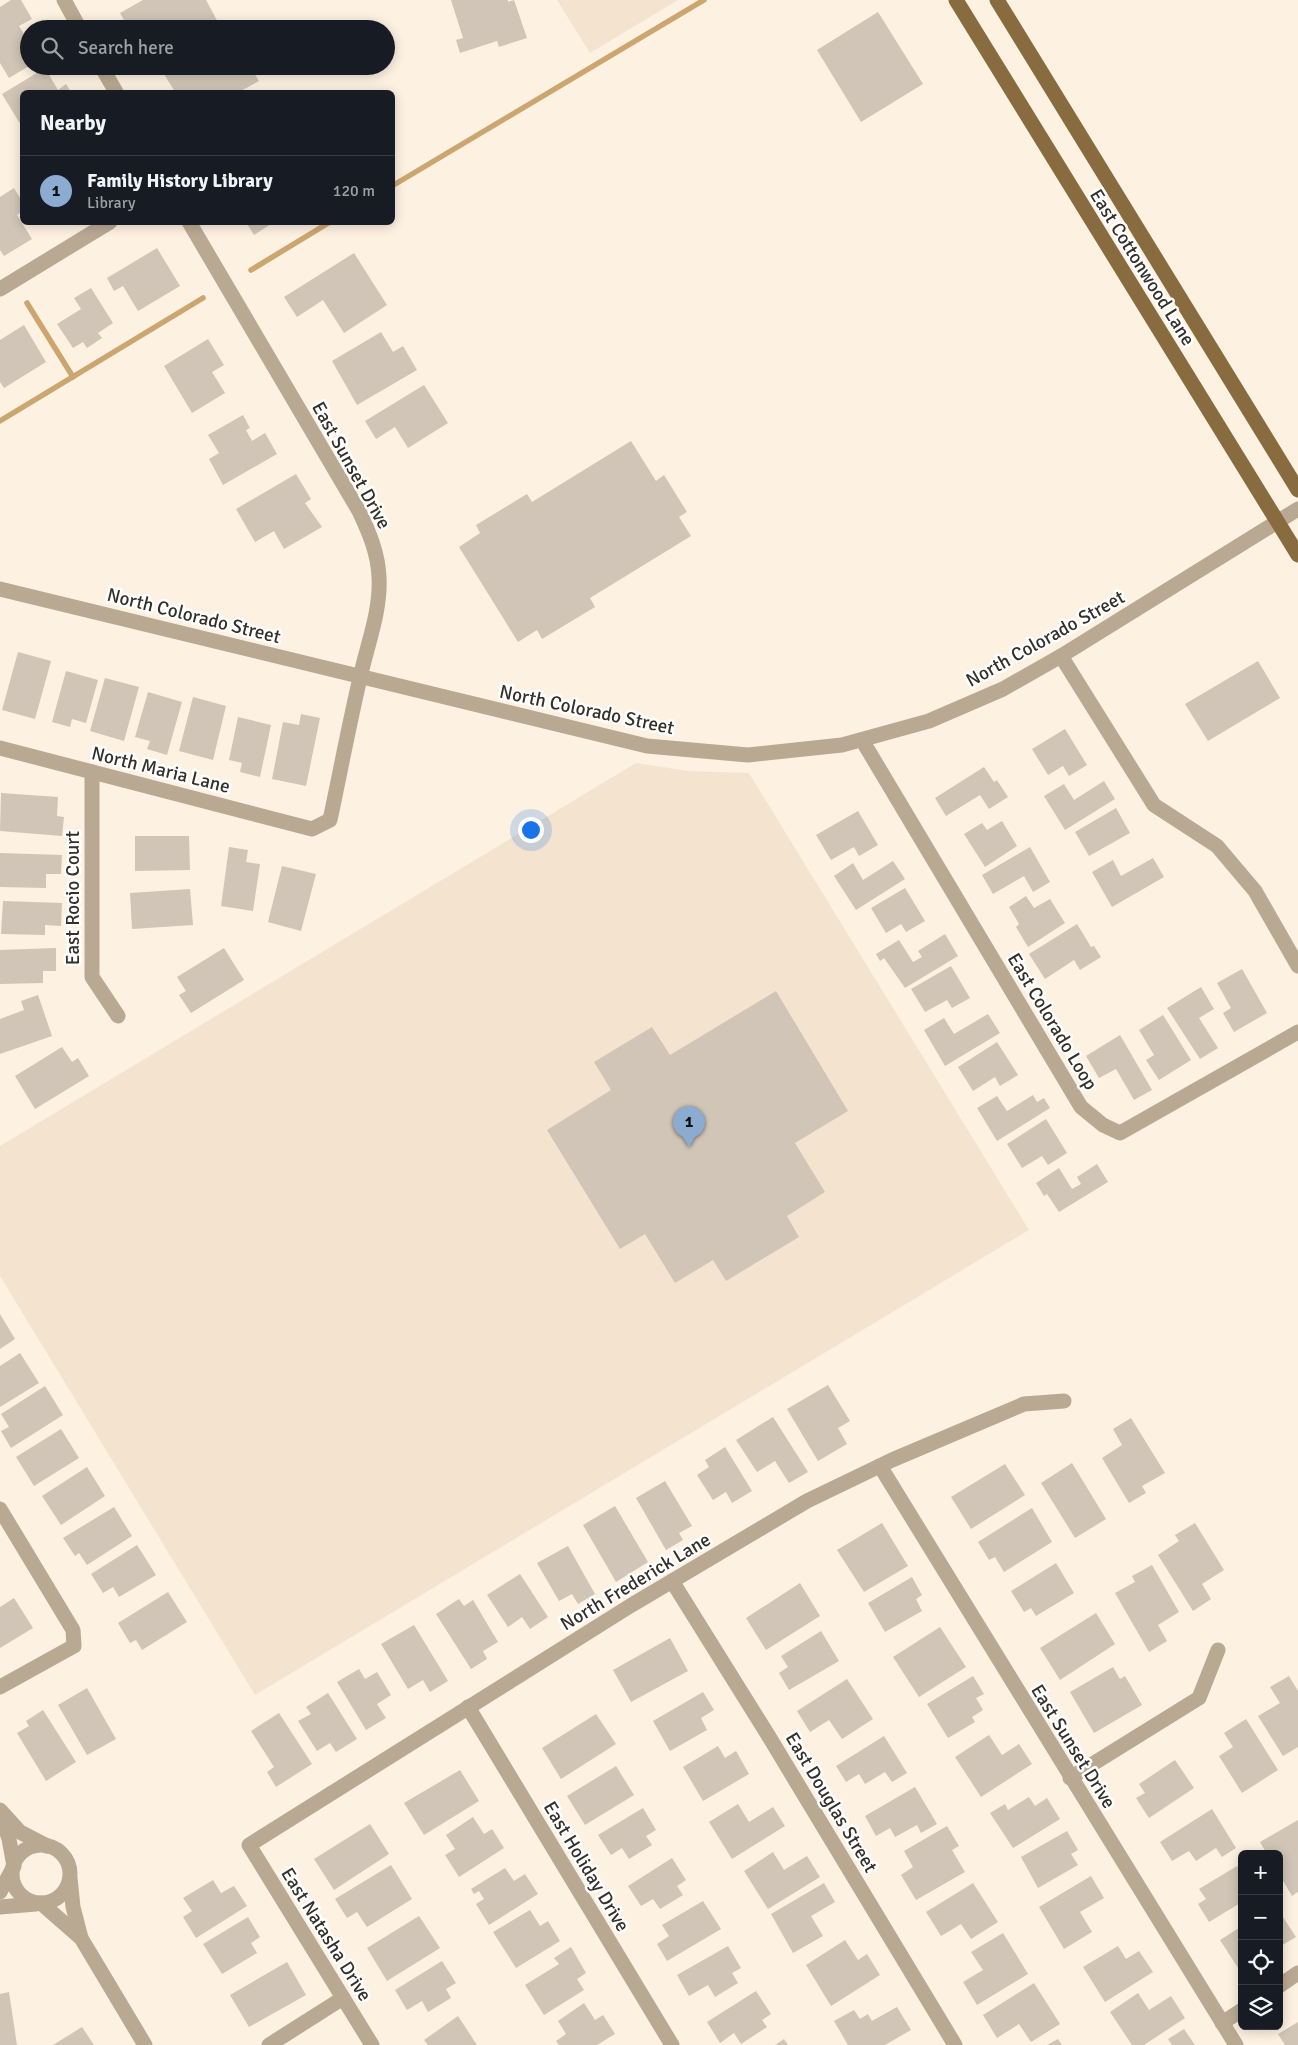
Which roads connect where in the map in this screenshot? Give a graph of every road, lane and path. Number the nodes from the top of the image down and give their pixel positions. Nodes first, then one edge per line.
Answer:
1 (64, 0) edge
2 (956, 0) edge
3 (997, 0) edge
4 (75, 20) edge
5 (106, 75) edge
6 (115, 90) edge
7 (105, 225) edge
8 (191, 225) edge
9 (0, 289) edge
10 (1298, 490) edge
11 (1298, 509) edge
12 (1278, 522) junction
13 (1298, 554) edge
14 (0, 589) edge
15 (1061, 656) junction
16 (360, 677) junction
17 (862, 740) junction
18 (0, 748) edge
19 (92, 772) junction
20 (312, 828) joint
21 (1298, 966) edge
22 (118, 1016) dead end
23 (1298, 1032) edge
24 (1064, 1402) dead end
25 (880, 1466) junction
26 (0, 1509) edge
27 (672, 1582) junction
28 (1218, 1650) dead end
29 (0, 1687) edge
30 (468, 1707) junction
31 (1070, 1778) junction
32 (0, 1810) edge
33 (249, 1844) joint
34 (47, 1846) junction
35 (13, 1867) junction
36 (70, 1878) junction
37 (0, 1892) edge
38 (40, 1903) junction
39 (0, 1908) edge
40 (80, 1938) junction
41 (1298, 1973) edge
42 (1280, 1985) edge
43 (343, 1998) junction
44 (1238, 2013) edge
45 (1222, 2023) junction
46 (145, 2045) edge
47 (269, 2045) edge
48 (372, 2045) edge
49 (672, 2045) edge
50 (955, 2045) edge
51 (1236, 2045) edge

1 - 4 street
2 - 12 main road, East Cottonwood Lane
3 - 10 main road, East Cottonwood Lane
5 - 6 street
7 - 9 street
8 - 16 street, East Sunset Drive
11 - 12 street, North Colorado Street
12 - 13 main road, East Cottonwood Lane
12 - 15 street, North Colorado Street
14 - 16 street, North Colorado Street
15 - 17 street, North Colorado Street
15 - 21 street
16 - 17 street, North Colorado Street
16 - 20 street, East Sunset Drive
17 - 23 street, East Colorado Loop
18 - 19 street, North Maria Lane
19 - 20 street, North Maria Lane
19 - 22 street, East Rocio Court
24 - 25 street, North Frederick Lane
25 - 27 street, North Frederick Lane
25 - 31 street, East Sunset Drive
26 - 29 street
27 - 30 street, North Frederick Lane
27 - 50 street, East Douglas Street
28 - 31 street
30 - 33 street, North Frederick Lane
30 - 49 street, East Holiday Drive
31 - 45 street, East Sunset Drive
32 - 34 street
32 - 35 street
33 - 43 street, East Natasha Drive
34 - 35 street
34 - 36 street
35 - 37 street
35 - 38 street
36 - 38 street
36 - 40 street
38 - 39 street
38 - 40 street
40 - 46 street
41 - 42 street
43 - 47 street
43 - 48 street, East Natasha Drive
44 - 45 street
45 - 51 street, East Sunset Drive

